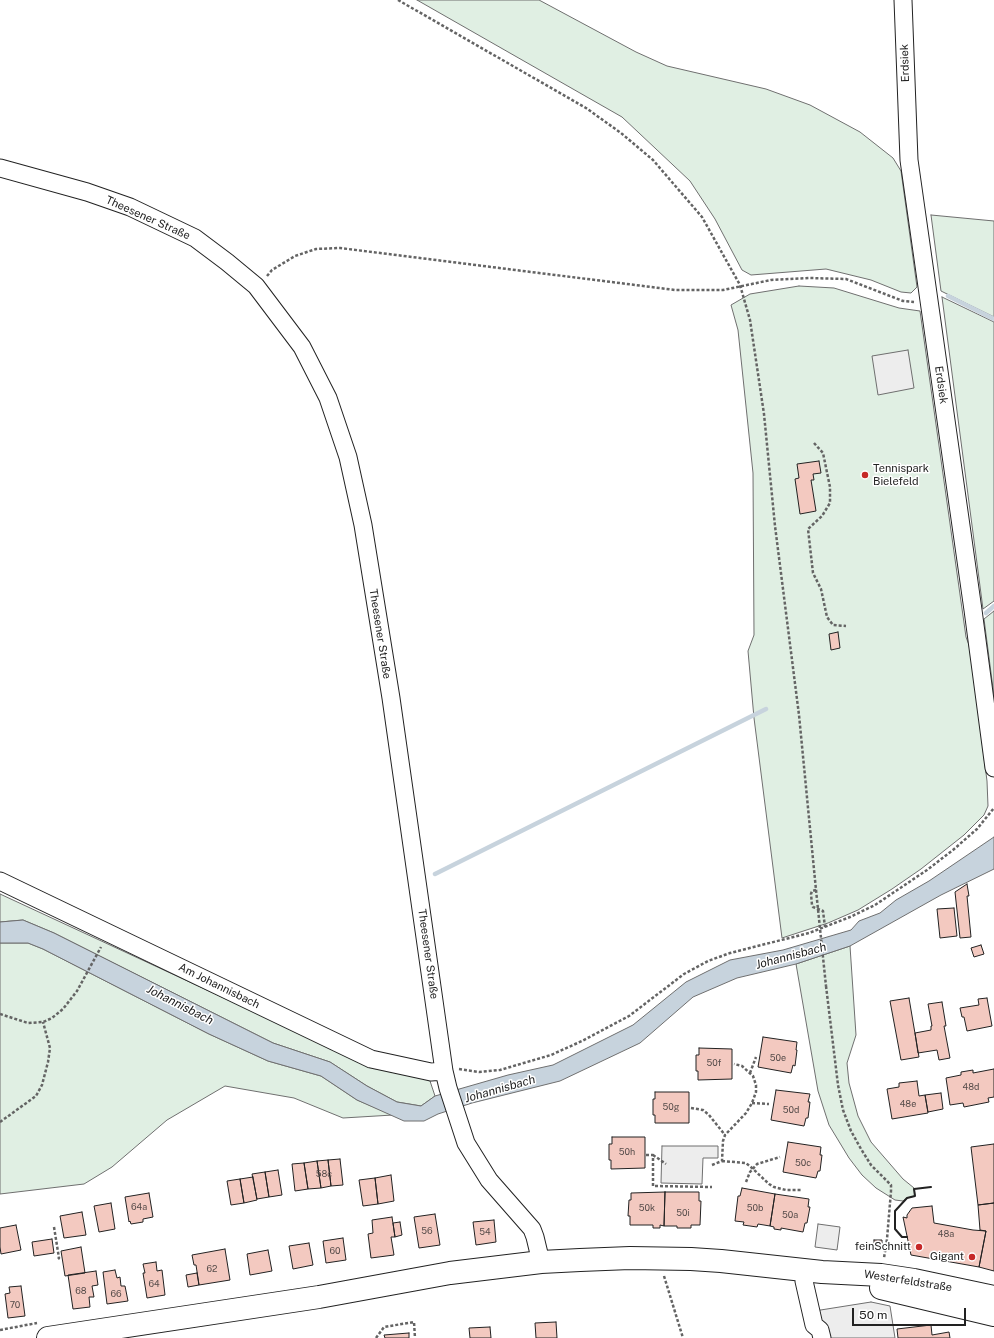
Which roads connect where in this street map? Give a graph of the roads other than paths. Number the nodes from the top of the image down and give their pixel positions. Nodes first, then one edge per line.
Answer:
1 (903, 0) edge
2 (0, 168) edge
3 (994, 768) edge
4 (0, 881) edge
5 (444, 1071) junction
6 (541, 1262) junction
7 (813, 1271) junction
8 (994, 1298) edge
9 (994, 1315) edge
10 (48, 1338) edge
11 (822, 1338) edge

1 - 3 street, Erdsiek
2 - 5 street, Theesener Straße
4 - 5 street, Am Johannisbach
5 - 6 street, Theesener Straße
6 - 7 main road, Westerfeldstraße
6 - 10 main road, Westerfeldstraße
7 - 8 main road, Westerfeldstraße
7 - 9 main road, Westerfeldstraße
7 - 11 street

